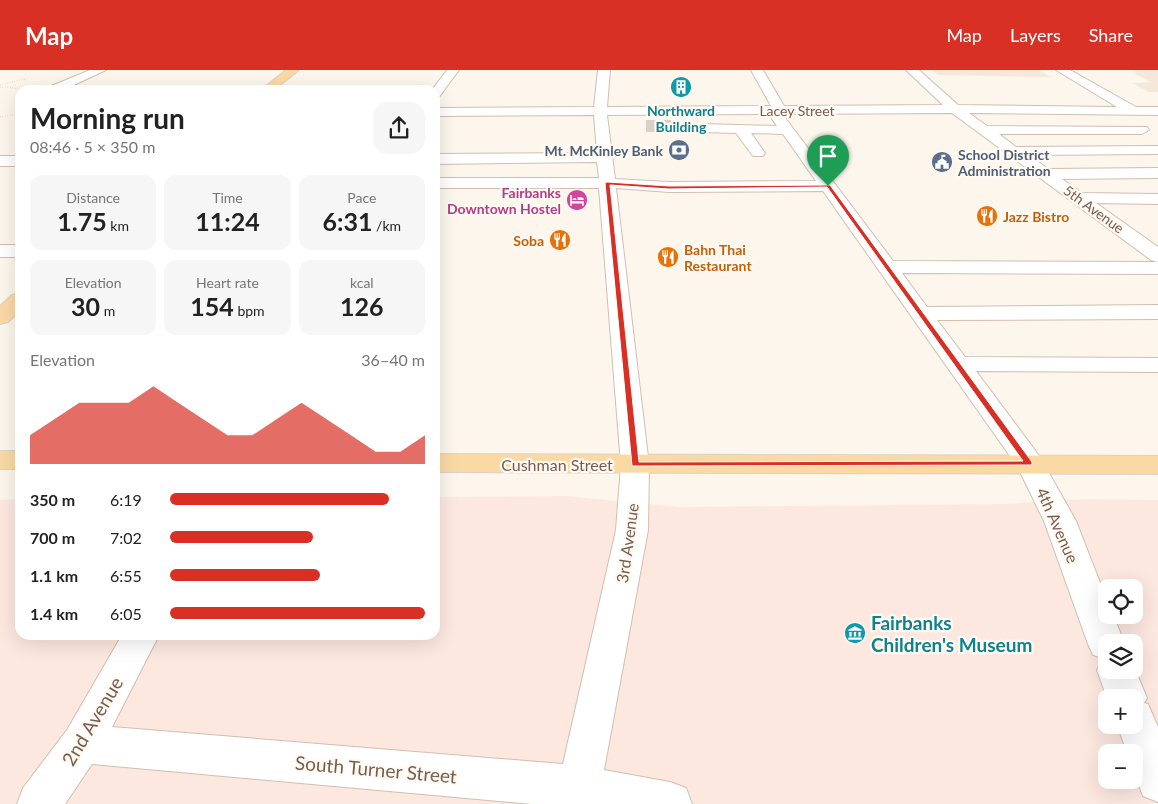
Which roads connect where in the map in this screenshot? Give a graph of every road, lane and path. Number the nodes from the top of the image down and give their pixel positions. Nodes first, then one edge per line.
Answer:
1 (100, 70) edge
2 (293, 70) edge
3 (453, 70) edge
4 (604, 70) edge
5 (757, 70) edge
6 (912, 70) edge
7 (1062, 70) edge
8 (34, 76) dead end
9 (65, 85) edge
10 (274, 85) edge
11 (0, 86) edge
12 (440, 87) edge
13 (955, 109) junction
14 (1134, 111) junction
15 (1158, 111) edge
16 (440, 112) edge
17 (15, 114) edge
18 (0, 117) edge
19 (783, 120) junction
20 (607, 122) junction
21 (1158, 123) edge
22 (634, 124) dead end
23 (741, 130) junction
24 (985, 130) junction
25 (1158, 130) edge
26 (1158, 150) edge
27 (1014, 151) junction
28 (758, 153) dead end
29 (604, 157) junction
30 (440, 158) edge
31 (0, 161) edge
32 (15, 161) edge
33 (1158, 173) edge
34 (1046, 174) junction
35 (440, 183) edge
36 (607, 183) junction
37 (828, 186) junction
38 (1080, 198) junction
39 (1158, 199) edge
40 (0, 251) edge
41 (15, 252) edge
42 (1158, 256) edge
43 (887, 267) junction
44 (1158, 268) edge
45 (15, 304) edge
46 (1158, 312) edge
47 (922, 314) junction
48 (0, 317) edge
49 (959, 364) junction
50 (1158, 365) edge
51 (0, 460) edge
52 (15, 460) edge
53 (440, 463) edge
54 (635, 464) junction
55 (1030, 464) junction
56 (1158, 465) edge
57 (1102, 634) edge
58 (138, 640) edge
59 (1140, 734) edge
60 (82, 744) junction
61 (1158, 781) edge
62 (578, 796) edge
63 (39, 804) edge
64 (670, 804) edge

1 - 9 street
2 - 10 main road
3 - 12 street
4 - 20 street, 3rd Avenue
5 - 19 street, 4th Avenue
6 - 13 street, 5th Avenue
7 - 14 street
8 - 11 path
13 - 14 street, Lacey Street
13 - 19 street, Lacey Street
13 - 24 street, 5th Avenue
14 - 15 street, Lacey Street
14 - 21 street
16 - 20 street, Lacey Street
17 - 18 path
19 - 20 street, Lacey Street
19 - 23 street
19 - 37 street, 4th Avenue
20 - 29 street, 3rd Avenue
22 - 23 street
23 - 28 street
24 - 25 street
24 - 27 street, 5th Avenue
26 - 27 street
27 - 34 street, 5th Avenue
29 - 30 street
29 - 36 street, 3rd Avenue
31 - 32 street
33 - 34 street
34 - 38 street, 5th Avenue
35 - 36 street
36 - 37 street
36 - 54 street, 3rd Avenue
37 - 43 street, 4th Avenue
38 - 39 street
38 - 42 street, 5th Avenue
40 - 41 street
43 - 44 street
43 - 47 street, 4th Avenue
45 - 48 main road
46 - 47 street
47 - 49 street, 4th Avenue
49 - 50 street
49 - 55 street, 4th Avenue
51 - 52 main road
53 - 54 main road, Cushman Street
54 - 55 main road, Cushman Street
54 - 62 street, 3rd Avenue
55 - 56 main road, Cushman Street
55 - 57 street, 4th Avenue
58 - 60 street, 2nd Avenue
59 - 61 street
60 - 62 street, South Turner Street
60 - 63 street, 2nd Avenue
62 - 64 street, South Turner Street

